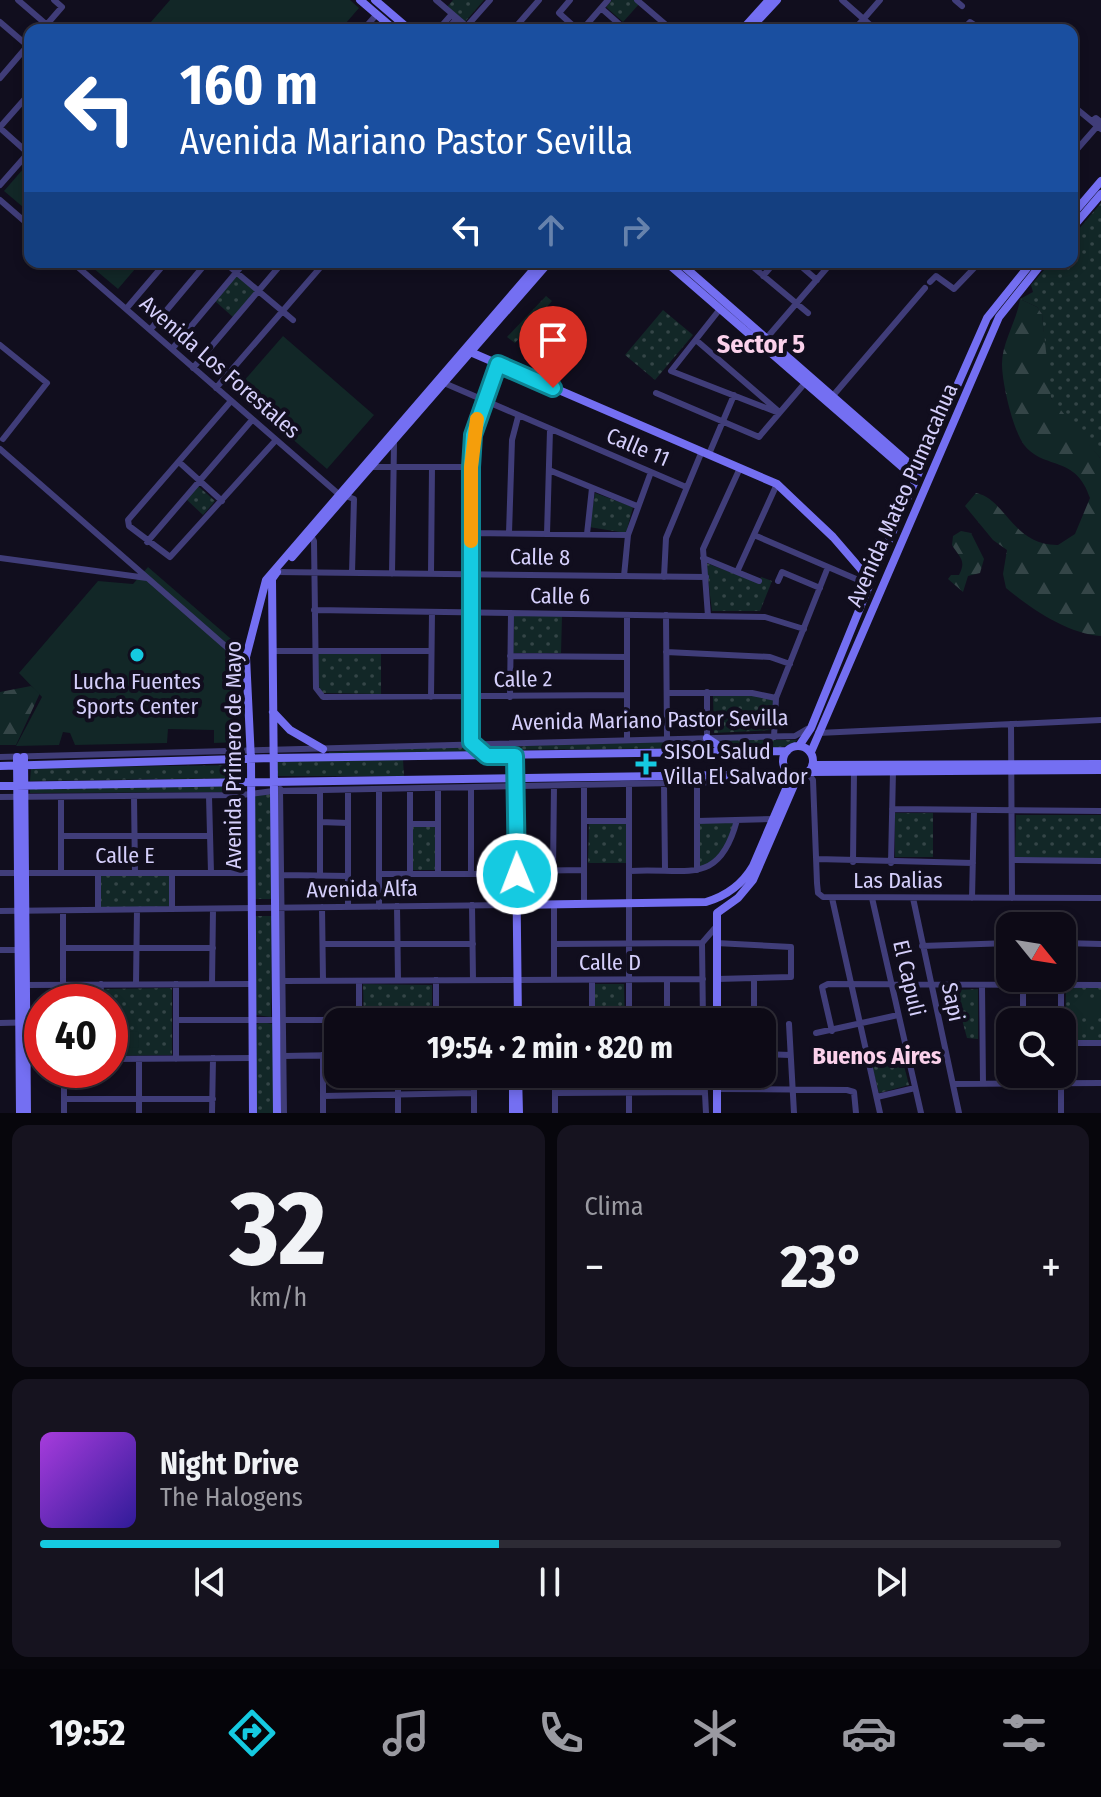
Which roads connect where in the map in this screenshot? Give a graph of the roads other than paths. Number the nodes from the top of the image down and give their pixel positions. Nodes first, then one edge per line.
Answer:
1 (18, 0) edge
2 (54, 0) edge
3 (360, 0) edge
4 (375, 0) edge
5 (436, 0) edge
6 (490, 0) edge
7 (539, 0) edge
8 (570, 0) edge
9 (608, 0) edge
10 (637, 0) edge
11 (769, 0) edge
12 (777, 0) edge
13 (842, 0) edge
14 (880, 0) edge
15 (446, 3) edge
16 (601, 8) junction
17 (377, 14) junction
18 (455, 16) junction
19 (864, 19) junction
20 (0, 22) edge
21 (41, 24) edge
22 (47, 24) edge
23 (368, 24) edge
24 (388, 24) edge
25 (403, 24) edge
26 (445, 24) edge
27 (450, 24) edge
28 (464, 24) edge
29 (472, 24) edge
30 (518, 24) edge
31 (573, 24) edge
32 (586, 24) edge
33 (619, 24) edge
34 (665, 24) edge
35 (747, 24) edge
36 (755, 24) edge
37 (859, 24) edge
38 (869, 24) edge
39 (24, 41) edge
40 (24, 51) edge
41 (0, 78) edge
42 (24, 100) edge
43 (1078, 109) edge
44 (1097, 123) edge
45 (0, 128) edge
46 (1078, 147) edge
47 (24, 148) edge
48 (24, 158) edge
49 (1101, 181) edge
50 (0, 185) edge
51 (1101, 194) edge
52 (0, 200) edge
53 (1078, 208) edge
54 (24, 221) edge
55 (1078, 221) edge
56 (79, 268) edge
57 (161, 268) edge
58 (202, 268) edge
59 (231, 268) edge
60 (240, 268) edge
61 (278, 268) edge
62 (320, 268) edge
63 (535, 268) edge
64 (544, 268) edge
65 (673, 268) edge
66 (685, 268) edge
67 (754, 268) edge
68 (770, 268) edge
69 (803, 268) edge
70 (827, 268) edge
71 (974, 268) edge
72 (1027, 268) edge
73 (1038, 268) edge
74 (236, 273) junction
75 (763, 276) junction
76 (817, 280) junction
77 (930, 282) dead end
78 (925, 288) dead end
79 (258, 291) junction
80 (796, 303) junction
81 (126, 309) junction
82 (720, 309) junction
83 (282, 311) junction
84 (808, 313) dead end
85 (293, 320) dead end
86 (150, 330) junction
87 (696, 340) junction
88 (764, 342) junction
89 (0, 345) edge
90 (172, 349) junction
91 (468, 351) junction
92 (498, 364) junction
93 (193, 368) junction
94 (444, 383) junction
95 (805, 383) junction
96 (216, 388) junction
97 (656, 393) dead end
98 (734, 395) junction
99 (830, 399) junction
100 (231, 401) junction
101 (483, 401) junction
102 (779, 413) junction
103 (518, 417) junction
104 (252, 420) junction
105 (723, 423) junction
106 (550, 430) junction
107 (3, 439) dead end
108 (276, 440) junction
109 (394, 443) junction
110 (0, 449) edge
111 (706, 453) junction
112 (179, 462) junction
113 (373, 467) junction
114 (395, 467) junction
115 (432, 467) junction
116 (471, 467) junction
117 (740, 468) junction
118 (549, 470) junction
119 (651, 472) junction
120 (917, 475) junction
121 (199, 481) junction
122 (777, 484) junction
123 (686, 487) junction
124 (592, 488) junction
125 (344, 496) junction
126 (222, 501) junction
127 (637, 506) junction
128 (471, 533) junction
129 (509, 533) junction
130 (310, 534) junction
131 (547, 534) junction
132 (587, 534) junction
133 (628, 535) junction
134 (754, 535) junction
135 (147, 542) junction
136 (0, 558) edge
137 (703, 558) junction
138 (828, 567) junction
139 (276, 572) junction
140 (737, 572) junction
141 (313, 573) junction
142 (352, 573) junction
143 (392, 574) junction
144 (431, 574) junction
145 (472, 574) junction
146 (624, 576) junction
147 (664, 577) junction
148 (706, 577) junction
149 (148, 578) junction
150 (759, 581) dead end
151 (778, 581) dead end
152 (870, 583) junction
153 (820, 588) junction
154 (314, 610) junction
155 (432, 612) junction
156 (472, 612) junction
157 (511, 613) junction
158 (627, 615) junction
159 (666, 615) junction
160 (708, 616) junction
161 (804, 629) junction
162 (315, 650) junction
163 (272, 651) junction
164 (431, 651) junction
165 (666, 652) junction
166 (510, 656) junction
167 (627, 657) junction
168 (790, 664) junction
169 (247, 665) junction
170 (707, 692) junction
171 (667, 693) junction
172 (627, 695) junction
173 (431, 697) junction
174 (471, 697) junction
175 (510, 697) junction
176 (776, 698) junction
177 (273, 712) junction
178 (815, 720) junction
179 (1101, 720) edge
180 (1011, 724) junction
181 (818, 733) junction
182 (774, 737) junction
183 (627, 738) junction
184 (667, 738) junction
185 (707, 738) junction
186 (471, 742) junction
187 (799, 746) junction
188 (323, 749) junction
189 (787, 751) junction
190 (729, 752) junction
191 (811, 752) junction
192 (273, 754) junction
193 (251, 756) junction
194 (487, 756) junction
195 (513, 756) junction
196 (0, 757) edge
197 (20, 761) junction
198 (1101, 764) edge
199 (0, 766) edge
200 (1012, 767) junction
201 (810, 770) junction
202 (1101, 770) edge
203 (893, 771) junction
204 (854, 772) junction
205 (792, 775) junction
206 (513, 782) junction
207 (697, 783) junction
208 (664, 784) junction
209 (629, 785) junction
210 (0, 786) edge
211 (20, 786) junction
212 (277, 786) junction
213 (554, 786) junction
214 (584, 786) junction
215 (250, 787) junction
216 (438, 788) junction
217 (471, 788) junction
218 (379, 789) junction
219 (410, 789) junction
220 (320, 790) junction
221 (348, 790) junction
222 (134, 796) junction
223 (209, 796) junction
224 (0, 797) edge
225 (20, 797) junction
226 (61, 797) junction
227 (892, 809) junction
228 (974, 810) junction
229 (1012, 810) junction
230 (1101, 811) edge
231 (773, 819) junction
232 (737, 820) junction
233 (584, 821) junction
234 (629, 821) junction
235 (697, 821) junction
236 (320, 822) junction
237 (348, 823) junction
238 (410, 824) junction
239 (438, 824) junction
240 (61, 836) junction
241 (135, 836) junction
242 (210, 836) junction
243 (817, 859) junction
244 (1012, 860) junction
245 (1101, 861) edge
246 (853, 862) junction
247 (891, 863) junction
248 (973, 863) junction
249 (665, 869) junction
250 (584, 870) junction
251 (697, 870) junction
252 (553, 871) junction
253 (630, 871) junction
254 (0, 873) edge
255 (21, 873) junction
256 (61, 873) junction
257 (98, 873) junction
258 (135, 873) junction
259 (172, 873) junction
260 (211, 873) junction
261 (251, 873) junction
262 (514, 873) junction
263 (379, 874) junction
264 (410, 874) junction
265 (438, 874) junction
266 (471, 874) junction
267 (282, 875) junction
268 (320, 875) junction
269 (348, 876) junction
270 (832, 898) junction
271 (872, 898) junction
272 (913, 898) junction
273 (972, 898) junction
274 (1012, 898) junction
275 (1101, 898) edge
276 (630, 903) junction
277 (554, 904) junction
278 (584, 904) junction
279 (472, 905) junction
280 (514, 905) junction
281 (397, 906) junction
282 (322, 907) junction
283 (348, 907) junction
284 (379, 907) junction
285 (251, 908) junction
286 (279, 908) junction
287 (172, 909) junction
288 (213, 909) junction
289 (98, 910) junction
290 (137, 910) junction
291 (0, 911) edge
292 (21, 911) junction
293 (63, 911) junction
294 (715, 928) junction
295 (702, 943) junction
296 (716, 943) junction
297 (996, 943) edge
298 (1076, 943) edge
299 (323, 944) junction
300 (398, 944) junction
301 (473, 944) junction
302 (554, 944) junction
303 (630, 944) junction
304 (1101, 944) edge
305 (922, 946) junction
306 (63, 948) junction
307 (136, 948) junction
308 (213, 948) junction
309 (0, 950) edge
310 (21, 950) junction
311 (703, 979) junction
312 (717, 979) junction
313 (398, 980) junction
314 (436, 980) junction
315 (473, 980) junction
316 (515, 980) junction
317 (554, 980) junction
318 (592, 980) junction
319 (629, 980) junction
320 (667, 980) junction
321 (754, 980) junction
322 (280, 981) junction
323 (323, 981) junction
324 (359, 981) junction
325 (25, 984) edge
326 (63, 984) edge
327 (128, 984) edge
328 (136, 984) junction
329 (176, 984) junction
330 (212, 984) junction
331 (252, 984) junction
332 (850, 984) junction
333 (996, 984) edge
334 (932, 985) junction
335 (982, 985) junction
336 (1076, 985) edge
337 (1101, 985) edge
338 (892, 986) junction
339 (24, 997) edge
340 (359, 1008) edge
341 (436, 1008) edge
342 (515, 1008) edge
343 (592, 1008) edge
344 (629, 1008) edge
345 (667, 1008) edge
346 (703, 1008) edge
347 (717, 1008) edge
348 (754, 1008) edge
349 (898, 1015) junction
350 (280, 1019) junction
351 (176, 1020) junction
352 (252, 1020) junction
353 (324, 1020) edge
354 (22, 1022) junction
355 (0, 1023) edge
356 (789, 1024) dead end
357 (860, 1026) junction
358 (832, 1031) junction
359 (816, 1033) dead end
360 (24, 1037) edge
361 (1076, 1043) edge
362 (1101, 1043) edge
363 (946, 1052) junction
364 (776, 1054) edge
365 (323, 1055) joint
366 (790, 1055) junction
367 (284, 1056) junction
368 (213, 1058) junction
369 (253, 1058) junction
370 (908, 1058) junction
371 (128, 1059) edge
372 (139, 1059) junction
373 (176, 1059) junction
374 (869, 1064) junction
375 (1076, 1083) edge
376 (1101, 1083) edge
377 (953, 1084) junction
378 (983, 1084) junction
379 (996, 1084) edge
380 (27, 1088) edge
381 (64, 1088) edge
382 (398, 1088) edge
383 (474, 1088) edge
384 (515, 1088) edge
385 (555, 1088) edge
386 (629, 1088) edge
387 (704, 1088) edge
388 (915, 1088) junction
389 (1061, 1088) edge
390 (717, 1089) joint
391 (794, 1091) junction
392 (704, 1092) junction
393 (474, 1093) junction
394 (555, 1093) junction
395 (629, 1093) junction
396 (398, 1095) junction
397 (323, 1096) junction
398 (877, 1097) junction
399 (64, 1099) junction
400 (139, 1099) junction
401 (213, 1099) junction
402 (20, 1113) edge
403 (27, 1113) edge
404 (64, 1113) edge
405 (139, 1113) edge
406 (212, 1113) edge
407 (253, 1113) edge
408 (277, 1113) edge
409 (284, 1113) edge
410 (323, 1113) edge
411 (398, 1113) edge
412 (474, 1113) edge
413 (516, 1113) edge
414 (555, 1113) edge
415 (629, 1113) edge
416 (706, 1113) edge
417 (717, 1113) edge
418 (794, 1113) edge
419 (856, 1113) edge
420 (880, 1113) edge
421 (921, 1113) edge
422 (959, 1113) edge
423 (1061, 1113) edge

1 - 21 street
2 - 22 street
3 - 17 main road
4 - 25 main road
5 - 15 street
6 - 29 street
7 - 30 street
8 - 31 street
9 - 16 street
10 - 34 street
11 - 35 main road
12 - 36 main road
13 - 19 street
14 - 19 street
15 - 18 street
16 - 32 street
16 - 33 street
17 - 23 street
17 - 24 main road
18 - 26 street
18 - 27 street
18 - 28 street
19 - 37 street
19 - 38 street
20 - 39 street
40 - 41 street
42 - 45 street
43 - 44 street
44 - 46 street
45 - 47 street
48 - 50 street
49 - 53 main road
51 - 55 main road
52 - 54 street
56 - 81 street, Avenida Los Forestales
57 - 81 street
58 - 86 street
59 - 74 street
60 - 74 street
61 - 79 street
62 - 83 street
63 - 91 main road, Avenida Primero de Mayo
64 - 91 main road, Avenida Primero de Mayo
65 - 82 main road
66 - 88 main road
67 - 75 street
68 - 75 street
69 - 76 street
70 - 76 street
71 - 77 street
72 - 120 main road, Avenida Mateo Pumacahua
73 - 181 main road, Avenida Mateo Pumacahua
74 - 79 street
74 - 90 street
75 - 80 street
76 - 80 street
78 - 99 street
79 - 83 street
79 - 93 street
80 - 84 street
80 - 88 street
81 - 86 street, Avenida Los Forestales
82 - 87 street
82 - 88 main road
83 - 85 street
83 - 96 street
86 - 90 street, Avenida Los Forestales
87 - 98 street
87 - 102 street
88 - 95 main road
88 - 99 main road
89 - 107 street
90 - 93 street, Avenida Los Forestales
91 - 92 main road
91 - 94 main road, Avenida Primero de Mayo
91 - 125 main road, Avenida Primero de Mayo
92 - 101 street
92 - 111 main road
93 - 96 street, Avenida Los Forestales
94 - 101 street, Calle 11
94 - 109 main road, Avenida Primero de Mayo
95 - 99 main road
95 - 102 street
96 - 100 street, Avenida Los Forestales
97 - 105 street
98 - 102 street
98 - 105 street
99 - 120 main road
100 - 104 street, Avenida Los Forestales
100 - 112 street
101 - 103 street, Calle 11
101 - 116 street
102 - 105 street
103 - 106 street, Calle 11
103 - 129 street
104 - 108 street, Avenida Los Forestales
104 - 121 street
105 - 111 street
106 - 118 street
106 - 119 street, Calle 11
108 - 125 street, Avenida Los Forestales
108 - 126 street
109 - 113 main road, Avenida Primero de Mayo
109 - 114 street
110 - 149 street
111 - 117 main road
111 - 123 street
112 - 121 street
112 - 135 street
113 - 114 street
113 - 125 main road, Avenida Primero de Mayo
114 - 115 street
114 - 143 street
115 - 116 street
115 - 144 street
116 - 128 street
117 - 122 main road
117 - 137 street
118 - 124 street
118 - 131 street
119 - 123 street, Calle 11
119 - 127 street
120 - 152 main road, Avenida Mateo Pumacahua
121 - 126 street
121 - 135 street
122 - 134 street
122 - 152 main road
123 - 147 street
124 - 127 street
124 - 132 street
125 - 130 main road, Avenida Primero de Mayo
125 - 142 street
126 - 135 street
127 - 133 street
128 - 129 street
128 - 145 street
129 - 131 street
130 - 139 main road, Avenida Primero de Mayo
130 - 141 street
130 - 169 main road, Avenida Primero de Mayo
131 - 132 street
132 - 133 street
133 - 146 street
134 - 138 street
134 - 140 street
136 - 149 street
137 - 140 street
137 - 148 street
138 - 152 street
138 - 153 street
139 - 141 street, Calle 8
139 - 163 main road, Avenida Primero de Mayo
140 - 150 street
141 - 142 street, Calle 8
141 - 154 street
142 - 143 street, Calle 8
143 - 144 street, Calle 8
144 - 145 street, Calle 8
145 - 146 street, Calle 8
145 - 156 street
146 - 147 street, Calle 8
147 - 148 street, Calle 8
148 - 160 street
149 - 169 street
151 - 153 street
152 - 178 main road, Avenida Mateo Pumacahua
153 - 161 street
154 - 155 street, Calle 6
154 - 162 street
155 - 156 street, Calle 6
155 - 164 street
156 - 157 street, Calle 6
156 - 174 street
157 - 158 street, Calle 6
157 - 166 street
158 - 159 street, Calle 6
158 - 167 street
159 - 160 street, Calle 6
159 - 165 street
160 - 161 street, Calle 6
161 - 168 street
162 - 163 street
162 - 164 street
162 - 173 street, Calle 2
163 - 177 main road, Avenida Primero de Mayo
164 - 173 street
165 - 168 street
165 - 171 street
166 - 167 street
166 - 175 street
167 - 172 street
168 - 176 street
169 - 193 main road, Avenida Primero de Mayo
170 - 171 street
170 - 176 street
170 - 185 street
171 - 184 street
172 - 175 street, Calle 2
172 - 183 street
173 - 174 street, Calle 2
174 - 175 street, Calle 2
174 - 186 street
176 - 182 street
177 - 188 main road
177 - 192 main road, Avenida Primero de Mayo
178 - 182 street, Avenida Mariano Pastor Sevilla
178 - 187 main road, Avenida Mateo Pumacahua
179 - 180 street
180 - 181 street
180 - 200 street
181 - 191 main road, Avenida Mateo Pumacahua
182 - 185 street, Avenida Mariano Pastor Sevilla
183 - 184 street, Avenida Mariano Pastor Sevilla
183 - 186 street, Avenida Mariano Pastor Sevilla
184 - 185 street, Avenida Mariano Pastor Sevilla
185 - 190 main road
186 - 188 street, Avenida Mariano Pastor Sevilla
186 - 194 main road
187 - 189 main road
187 - 191 main road
188 - 192 street, Avenida Mariano Pastor Sevilla
189 - 190 main road, Avenida Mariano Pastor Sevilla
189 - 205 main road
190 - 195 main road, Avenida Mariano Pastor Sevilla
191 - 201 main road
192 - 193 main road, Avenida Mariano Pastor Sevilla
192 - 194 main road, Avenida Mariano Pastor Sevilla
192 - 212 main road, Avenida Primero de Mayo
193 - 197 main road, Avenida Mariano Pastor Sevilla
193 - 215 main road, Avenida Primero de Mayo
194 - 195 main road, Avenida Mariano Pastor Sevilla
195 - 206 main road
196 - 197 street, Avenida Mariano Pastor Sevilla
197 - 199 main road, Avenida Mariano Pastor Sevilla
197 - 211 main road
198 - 200 main road
200 - 201 main road
200 - 202 main road
200 - 203 main road
200 - 229 street
201 - 204 main road
201 - 205 main road
201 - 243 street, Las Dalias
203 - 204 main road
203 - 227 street
204 - 246 street
205 - 206 main road
205 - 207 street
205 - 231 main road
205 - 294 main road
206 - 212 main road
206 - 213 street
206 - 217 street
206 - 262 main road
207 - 208 street
207 - 235 street
208 - 209 street
208 - 249 street
209 - 214 street
209 - 234 street
210 - 211 main road
211 - 215 main road
211 - 225 main road
212 - 215 main road
212 - 220 street
212 - 267 street, Avenida Primero de Mayo
212 - 286 main road, Avenida Primero de Mayo
213 - 214 street
213 - 252 street
214 - 233 street
215 - 223 street
215 - 261 main road, Avenida Primero de Mayo
216 - 217 street
216 - 219 street
216 - 239 street
217 - 266 street
218 - 219 street
218 - 221 street
218 - 263 street
219 - 238 street
220 - 221 street
220 - 236 street
221 - 237 street
222 - 223 street
222 - 226 street
222 - 241 street
223 - 242 street
224 - 225 street
225 - 226 street
225 - 255 main road
226 - 240 street
227 - 228 street
227 - 247 street
228 - 229 street
228 - 248 street
229 - 230 street
229 - 244 street
231 - 232 street
231 - 276 main road, Avenida Alfa
232 - 235 street
232 - 251 street
233 - 234 street
233 - 250 street
234 - 253 street
235 - 251 street
236 - 237 street
236 - 268 street
237 - 269 street
238 - 239 street
238 - 264 street
239 - 265 street
240 - 241 street
240 - 256 street
241 - 242 street
241 - 258 street
242 - 260 street
243 - 246 street
243 - 270 street, Las Dalias
244 - 245 street
244 - 274 street
246 - 247 street
247 - 248 street
248 - 273 street
249 - 251 street
249 - 253 street
250 - 252 street
250 - 278 street
252 - 262 street
253 - 276 street
254 - 255 street, Calle E
255 - 256 street, Calle E
255 - 292 main road
256 - 257 street, Calle E
257 - 258 street, Calle E
257 - 289 street
258 - 259 street, Calle E
259 - 260 street, Calle E
259 - 287 street
260 - 261 street, Calle E
261 - 285 main road, Avenida Primero de Mayo
262 - 266 street
262 - 280 main road
263 - 264 street
263 - 284 street
264 - 265 street
265 - 266 street
267 - 268 street
267 - 286 street, Avenida Primero de Mayo
268 - 269 street
269 - 283 street
270 - 271 street, Las Dalias
270 - 332 street
271 - 272 street, Las Dalias
271 - 338 street, El Capuli
272 - 273 street, Las Dalias
272 - 305 street, Sapi
273 - 274 street, Las Dalias
274 - 275 street, Las Dalias
276 - 278 main road, Avenida Alfa
276 - 303 street
277 - 278 main road, Avenida Alfa
277 - 280 main road, Avenida Alfa
277 - 302 street
279 - 280 street, Avenida Alfa
279 - 281 street, Avenida Alfa
279 - 301 street
280 - 316 main road
281 - 284 street, Avenida Alfa
281 - 300 street
282 - 283 street, Avenida Alfa
282 - 286 street, Avenida Alfa
282 - 299 street
283 - 284 street, Avenida Alfa
285 - 286 street, Avenida Alfa
285 - 288 street, Avenida Alfa
285 - 331 main road, Avenida Primero de Mayo
286 - 322 main road, Avenida Primero de Mayo
287 - 288 street, Avenida Alfa
287 - 290 street, Avenida Alfa
288 - 308 street
289 - 290 street, Avenida Alfa
289 - 293 street, Avenida Alfa
290 - 307 street
291 - 292 street, Avenida Alfa
292 - 293 street, Avenida Alfa
292 - 310 main road
293 - 306 street
294 - 295 street
294 - 296 main road
295 - 303 street
295 - 311 street
296 - 312 main road
296 - 321 street
297 - 305 street
298 - 304 street
299 - 300 street
299 - 323 street
300 - 301 street
300 - 313 street
301 - 315 street
302 - 303 street
302 - 317 street
303 - 319 street
305 - 334 street, Sapi
306 - 307 street
306 - 326 street
307 - 308 street
307 - 328 street
308 - 330 street
309 - 310 street
310 - 325 main road
310 - 354 main road
311 - 320 street, Calle D
311 - 346 street
312 - 321 street
312 - 347 main road
313 - 314 street
313 - 324 street
314 - 315 street
314 - 341 street
315 - 316 street
316 - 317 street, Calle D
316 - 342 main road
317 - 318 street, Calle D
318 - 319 street, Calle D
318 - 343 street
319 - 320 street, Calle D
319 - 344 street
320 - 345 street
321 - 348 street
322 - 323 street
322 - 350 main road, Avenida Primero de Mayo
323 - 324 street
324 - 340 street
327 - 328 street
328 - 329 street
329 - 330 street
329 - 351 street
330 - 331 street
331 - 352 main road, Avenida Primero de Mayo
332 - 338 street
332 - 357 street
332 - 358 street
333 - 335 street
334 - 335 street
334 - 338 street
334 - 363 street, Sapi
335 - 378 street
336 - 337 street
338 - 349 street, El Capuli
339 - 354 main road
349 - 357 street
349 - 370 street, El Capuli
350 - 352 street
350 - 353 street
350 - 367 street, Avenida Primero de Mayo
350 - 408 main road, Avenida Primero de Mayo
351 - 352 street
351 - 373 street
352 - 369 main road, Avenida Primero de Mayo
354 - 355 street
354 - 360 main road
354 - 402 main road
356 - 366 street
357 - 358 street
357 - 374 street
358 - 359 street
361 - 362 street
363 - 370 street
363 - 377 street, Sapi
364 - 366 street
365 - 367 street
365 - 397 street
366 - 391 street
367 - 409 street, Avenida Primero de Mayo
368 - 369 street
368 - 373 street
368 - 401 street
369 - 407 main road, Avenida Primero de Mayo
370 - 374 street
370 - 388 street, El Capuli
371 - 372 street
372 - 373 street
372 - 400 street
374 - 398 street
375 - 376 street
377 - 378 street
377 - 422 street, Sapi
378 - 379 street
380 - 403 main road
381 - 399 street
382 - 396 street
383 - 393 street
384 - 413 main road
385 - 394 street
386 - 395 street
387 - 392 street
388 - 398 street
388 - 421 street, El Capuli
389 - 423 street
390 - 391 street
390 - 417 main road
391 - 418 street
391 - 419 street
392 - 395 street
392 - 416 street
393 - 396 street
393 - 412 street
394 - 395 street
394 - 414 street
395 - 415 street
396 - 397 street
396 - 411 street
397 - 410 street
398 - 420 street
399 - 400 street
399 - 404 street
400 - 401 street
400 - 405 street
401 - 406 street

